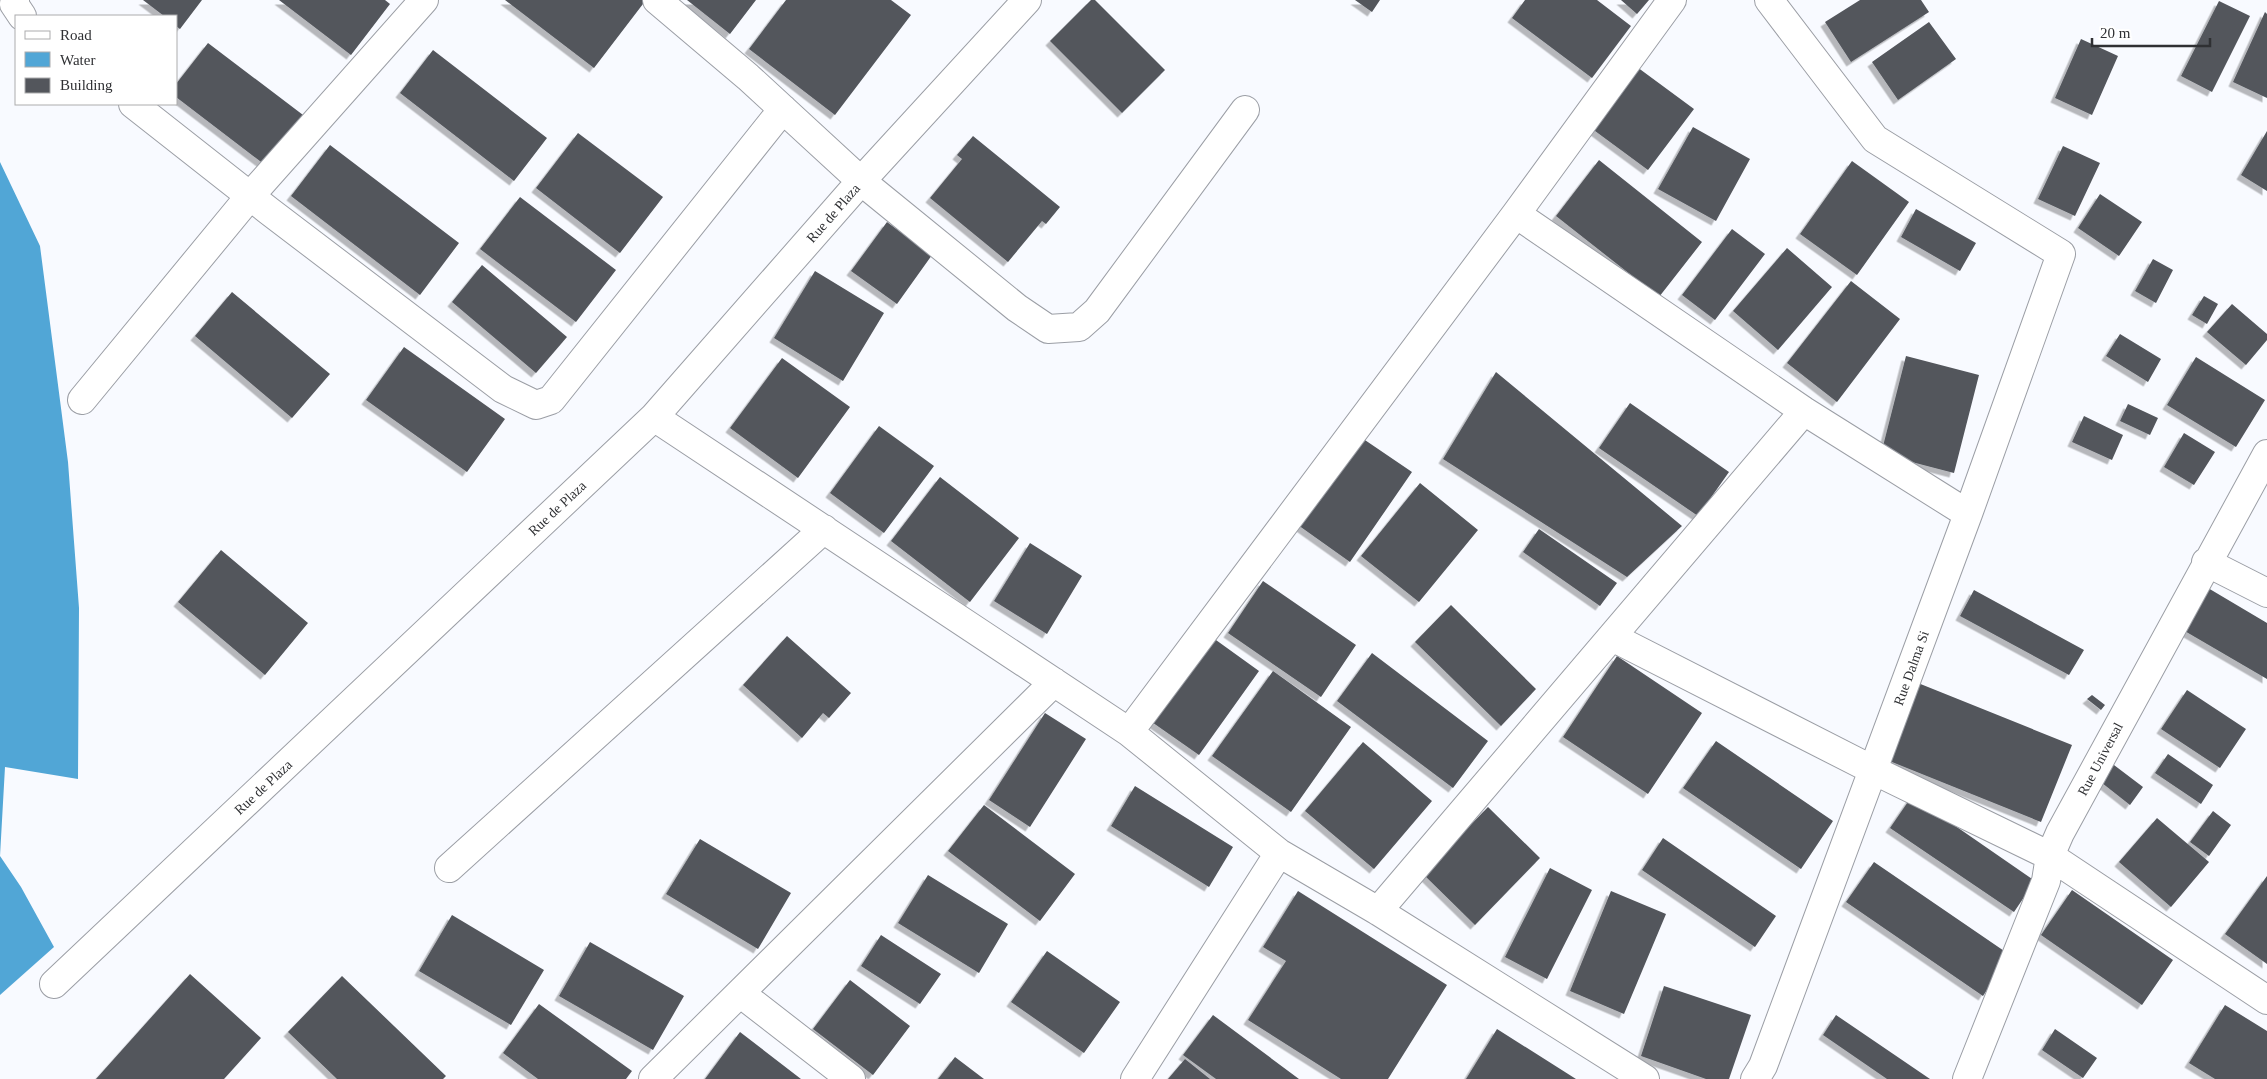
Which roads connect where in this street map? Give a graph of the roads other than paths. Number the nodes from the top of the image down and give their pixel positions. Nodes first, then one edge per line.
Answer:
1 (15, 0) edge
2 (424, 0) edge
3 (657, 0) edge
4 (1027, 0) edge
5 (1672, 0) edge
6 (1769, 0) edge
7 (21, 15) edge
8 (134, 105) edge
9 (783, 109) junction
10 (1245, 110) dead end
11 (861, 181) junction
12 (250, 196) junction
13 (1516, 214) junction
14 (82, 400) dead end
15 (1804, 411) junction
16 (654, 417) junction
17 (2267, 454) edge
18 (1968, 514) junction
19 (824, 529) junction
20 (2206, 562) junction
21 (2267, 593) edge
22 (1612, 637) junction
23 (1054, 682) junction
24 (1129, 732) junction
25 (1873, 770) junction
26 (1279, 853) junction
27 (2050, 856) junction
28 (449, 868) dead end
29 (1378, 911) junction
30 (54, 984) dead end
31 (740, 993) junction
32 (2267, 1000) edge
33 (1631, 1076) edge
34 (653, 1079) edge
35 (851, 1079) edge
36 (1135, 1079) edge
37 (1755, 1079) edge
38 (1967, 1079) edge

1 - 7 street
2 - 12 street
3 - 9 street
4 - 11 street, Rue de Plaza
5 - 13 street
6 - 18 street, Rue Dalma Si
8 - 12 street
9 - 11 street
9 - 12 street
10 - 11 street
11 - 16 street, Rue de Plaza
12 - 14 street
13 - 15 street
13 - 24 street
15 - 18 street
15 - 22 street
16 - 19 street
16 - 30 street, Rue de Plaza
17 - 20 street, Rue Universal
18 - 25 street, Rue Dalma Si
19 - 23 street
19 - 28 street
20 - 21 street
20 - 27 street, Rue Universal
22 - 25 street
22 - 29 street
23 - 24 street
23 - 31 street
24 - 26 street
25 - 27 street
25 - 37 street, Rue Dalma Si
26 - 29 street
26 - 36 street
27 - 32 street
27 - 38 street, Rue Universal
29 - 33 street
31 - 34 street
31 - 35 street

